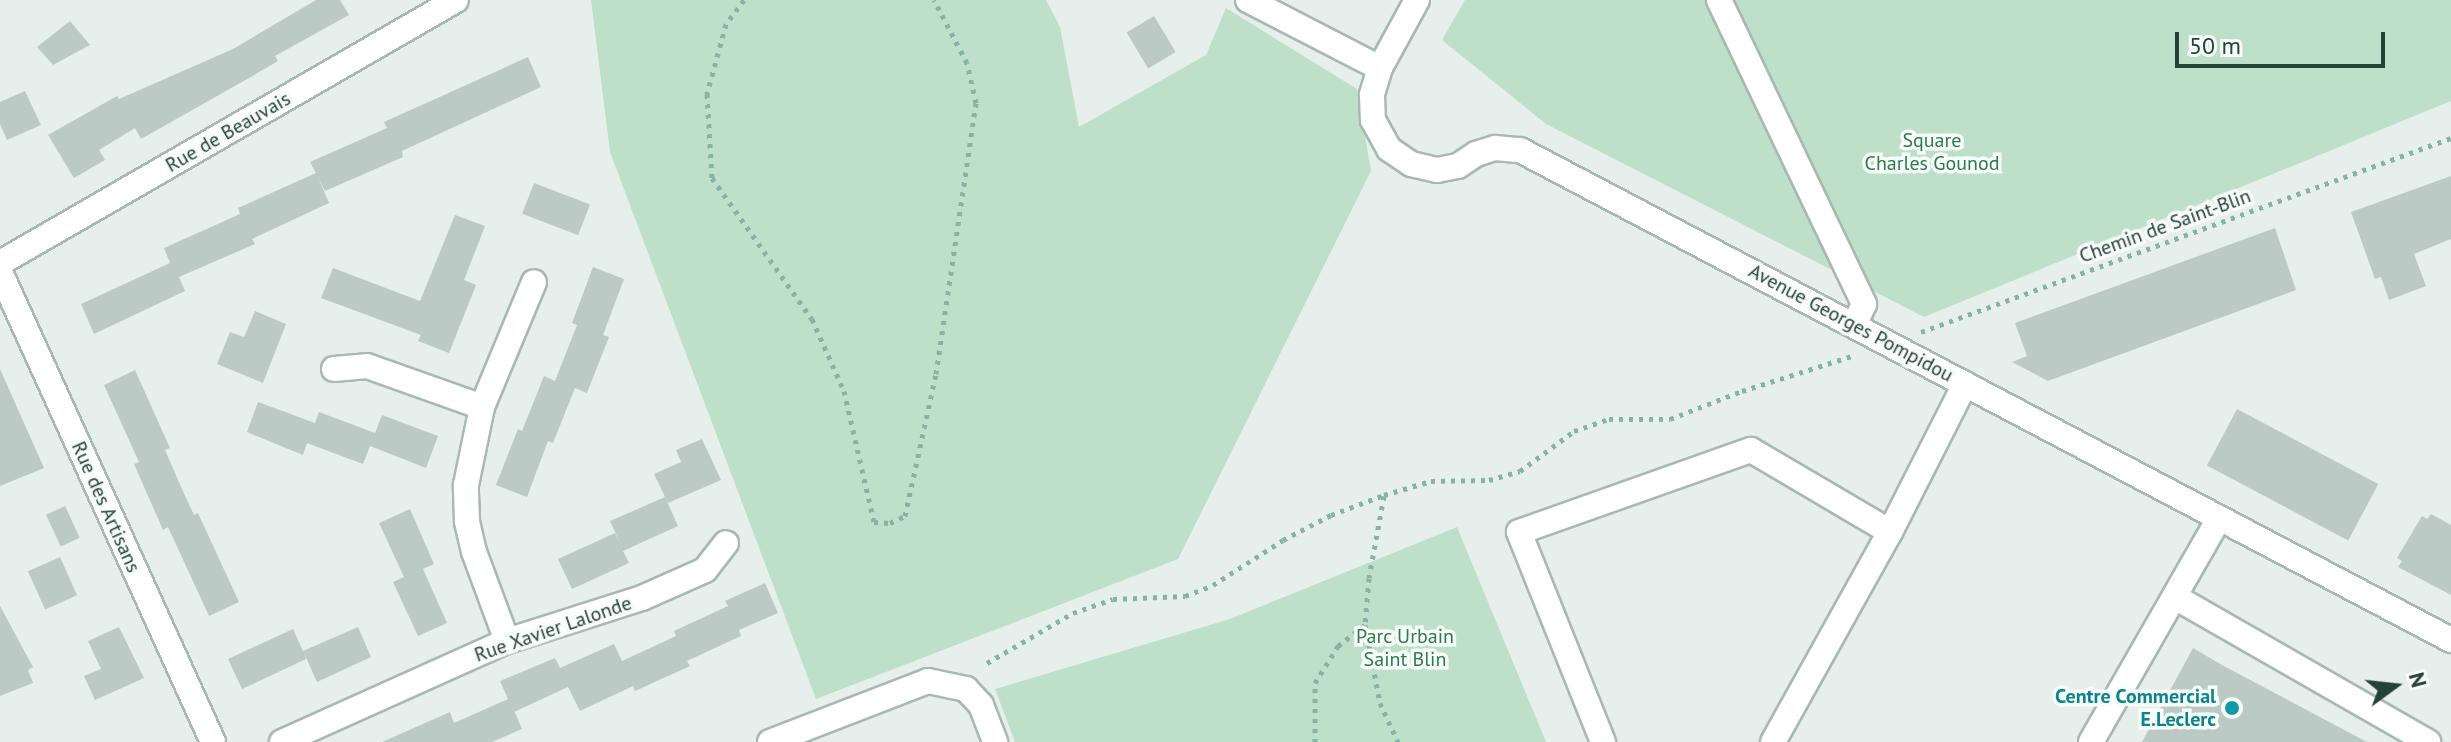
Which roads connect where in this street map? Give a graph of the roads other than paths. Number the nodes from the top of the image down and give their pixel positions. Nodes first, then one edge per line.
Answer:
1 (456, 0) edge
2 (1248, 0) edge
3 (1417, 0) edge
4 (1719, 0) edge
5 (1380, 68) junction
6 (0, 263) edge
7 (0, 272) edge
8 (534, 282) dead end
9 (1854, 325) junction
10 (334, 369) dead end
11 (1965, 384) junction
12 (482, 407) junction
13 (2218, 520) junction
14 (1890, 532) junction
15 (726, 543) dead end
16 (2175, 597) junction
17 (2451, 640) edge
18 (507, 641) junction
19 (213, 742) edge
20 (282, 742) edge
21 (770, 742) edge
22 (995, 742) edge
23 (1603, 742) edge
24 (1773, 742) edge
25 (2091, 742) edge
26 (2428, 742) edge

1 - 6 street, Rue de Beauvais
2 - 5 street
3 - 5 street, Avenue Georges Pompidou
4 - 9 street
5 - 9 street, Avenue Georges Pompidou
7 - 19 street, Rue des Artisans
8 - 12 street
9 - 11 street, Avenue Georges Pompidou
10 - 12 street
11 - 13 street, Avenue Georges Pompidou
11 - 14 street
12 - 18 street
13 - 16 street
13 - 17 street, Avenue Georges Pompidou
14 - 23 street
14 - 24 street
15 - 18 street, Rue Xavier Lalonde
16 - 25 street
16 - 26 street
18 - 20 street, Rue Xavier Lalonde
21 - 22 street

